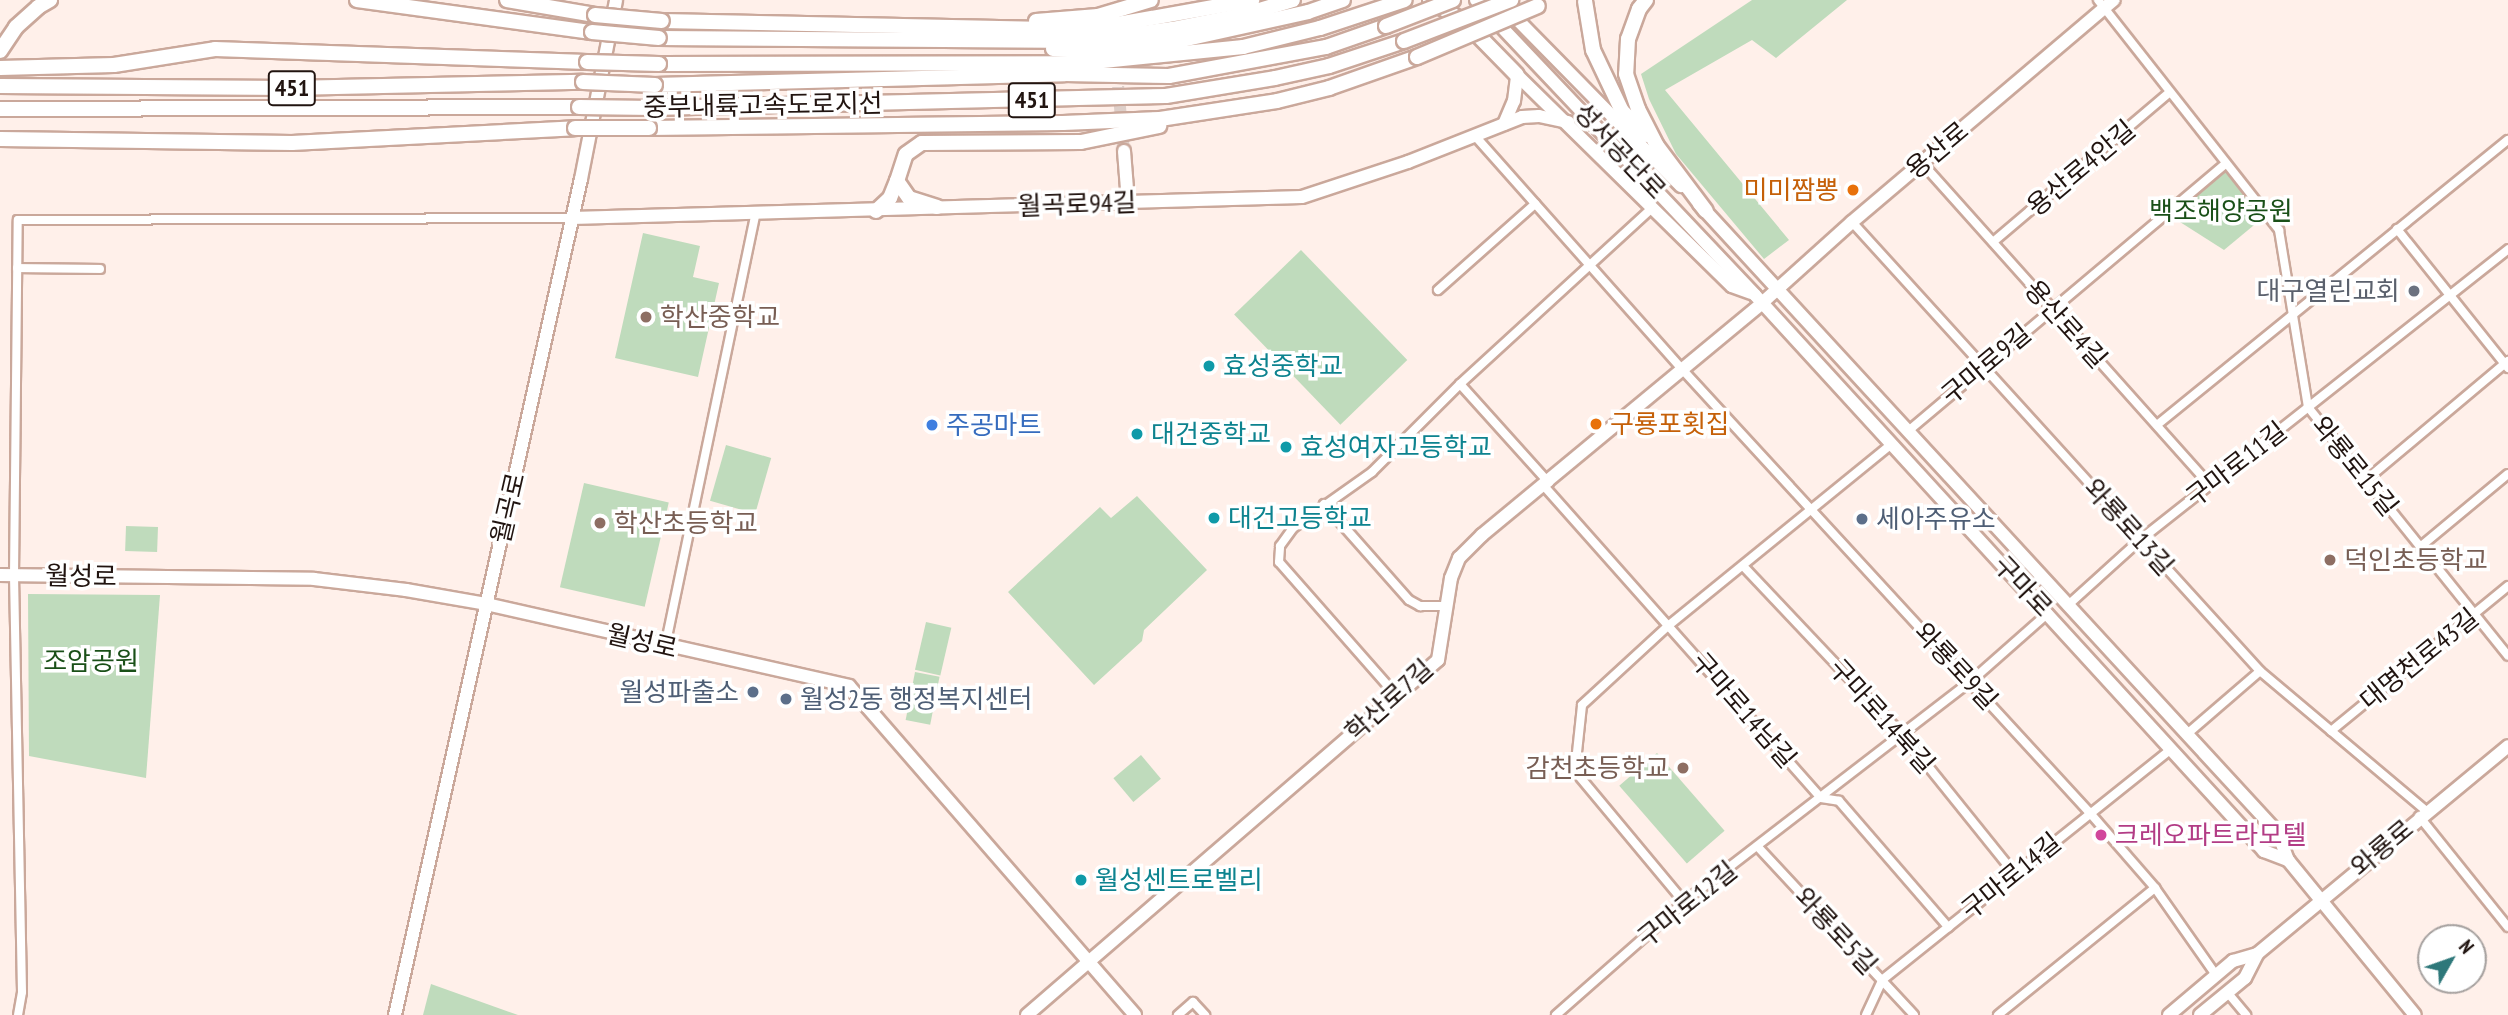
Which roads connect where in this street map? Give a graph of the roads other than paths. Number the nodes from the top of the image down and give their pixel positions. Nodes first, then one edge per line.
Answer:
1 (50, 0) edge
2 (357, 0) edge
3 (507, 0) edge
4 (616, 0) edge
5 (1151, 0) edge
6 (1252, 0) edge
7 (1293, 0) edge
8 (1343, 0) edge
9 (1405, 0) edge
10 (1430, 0) edge
11 (1453, 0) edge
12 (1476, 0) edge
13 (1498, 0) edge
14 (1511, 0) edge
15 (1646, 0) edge
16 (1585, 1) edge
17 (1544, 3) edge
18 (2105, 3) edge
19 (972, 26) junction
20 (947, 39) junction
21 (0, 51) edge
22 (0, 68) edge
23 (1517, 75) junction
24 (0, 86) edge
25 (2169, 93) junction
26 (1277, 102) junction
27 (0, 109) edge
28 (1568, 122) junction
29 (1504, 124) junction
30 (1476, 136) junction
31 (0, 139) edge
32 (2508, 140) edge
33 (1657, 146) junction
34 (1124, 151) tunnel mouth
35 (1922, 163) junction
36 (2226, 163) junction
37 (897, 181) junction
38 (1128, 202) junction
39 (1535, 204) junction
40 (937, 207) junction
41 (1653, 207) junction
42 (876, 211) junction
43 (1706, 211) junction
44 (757, 213) junction
45 (572, 218) junction
46 (1852, 222) junction
47 (2397, 229) junction
48 (1993, 242) junction
49 (2508, 248) edge
50 (1590, 265) junction
51 (16, 268) junction
52 (100, 269) dead end
53 (1778, 289) junction
54 (1438, 290) dead end
55 (2449, 295) junction
56 (1759, 299) junction
57 (2052, 309) junction
58 (2292, 314) junction
59 (2507, 364) edge
60 (1982, 366) junction
61 (1681, 368) junction
62 (1460, 384) junction
63 (2308, 407) junction
64 (2157, 425) junction
65 (1907, 432) junction
66 (1892, 444) junction
67 (2508, 474) edge
68 (2366, 480) junction
69 (1546, 485) junction
70 (2210, 485) junction
71 (1324, 504) junction
72 (1811, 510) junction
73 (2140, 540) junction
74 (2420, 547) junction
75 (1743, 566) junction
76 (0, 575) edge
77 (14, 575) junction
78 (2508, 586) edge
79 (486, 604) junction
80 (1446, 606) junction
81 (2067, 606) junction
82 (2048, 612) junction
83 (2474, 614) junction
84 (1669, 625) junction
85 (666, 647) junction
86 (2508, 656) edge
87 (2260, 671) junction
88 (1971, 681) junction
89 (1396, 695) junction
90 (2330, 731) junction
91 (2187, 734) junction
92 (1903, 735) junction
93 (2508, 746) edge
94 (2171, 749) junction
95 (1821, 798) junction
96 (2089, 812) junction
97 (2423, 814) junction
98 (1758, 847) junction
99 (2288, 860) junction
100 (2014, 873) junction
101 (2155, 888) junction
102 (2323, 899) junction
103 (1684, 902) junction
104 (1948, 927) junction
105 (2508, 927) edge
106 (2257, 954) junction
107 (1089, 961) junction
108 (2216, 975) junction
109 (1882, 980) junction
110 (2227, 992) junction
111 (19, 1015) edge
112 (395, 1015) edge
113 (1027, 1015) edge
114 (1135, 1015) edge
115 (1178, 1015) edge
116 (1205, 1015) edge
117 (1556, 1015) edge
118 (1867, 1015) edge
119 (1914, 1015) edge
120 (1998, 1015) edge
121 (2169, 1015) edge
122 (2200, 1015) edge
123 (2246, 1015) edge
124 (2415, 1015) edge

1 - 21 highway
2 - 20 highway, bridge
3 - 19 highway, bridge
4 - 45 main road, 월곡로
5 - 19 highway
6 - 19 highway
7 - 20 highway
8 - 20 highway
9 - 22 highway, bridge
10 - 23 highway
11 - 24 highway, 중부내륙고속도로지선 / 451, bridge
12 - 56 main road, 성서공단로
13 - 43 main road, 성서공단로
14 - 27 highway, 중부내륙고속도로지선 / 451, bridge
15 - 33 highway
16 - 33 highway
17 - 26 highway, bridge
18 - 25 street, 와룡로15길
18 - 35 main road, 용산로
23 - 28 main road
23 - 29 main road
25 - 36 street, 와룡로15길
25 - 48 street, 용산로4안길
26 - 31 highway, bridge
26 - 37 highway
28 - 29 main road, 월곡로94길
28 - 41 main road
29 - 30 main road, 월곡로94길
30 - 38 main road, 월곡로94길
30 - 39 street, 와룡로9길
32 - 47 street
33 - 43 highway
34 - 38 main road
35 - 46 main road, 용산로
35 - 48 street, 용산로4길
36 - 57 street, 구마로9길
36 - 58 street, 와룡로15길
37 - 40 highway
37 - 42 highway
38 - 40 main road, 월곡로94길
39 - 50 street, 와룡로9길
39 - 54 street
40 - 42 main road, 월곡로94길
41 - 50 street
41 - 56 main road
42 - 44 main road, 월곡로94길
43 - 53 main road, 성서공단로
44 - 45 main road, 월곡로94길
44 - 85 street
45 - 51 street
45 - 79 main road, 월곡로
46 - 53 main road, 용산로
46 - 60 street, 와룡로13길
47 - 55 street
47 - 58 street
48 - 57 street, 용산로4길
49 - 55 street, 구마로11길
50 - 61 street, 와룡로9길
50 - 62 street
51 - 52 street
51 - 77 street
53 - 56 main road, 용산로
53 - 65 main road, 구마로
55 - 59 street
55 - 63 street, 구마로11길
56 - 61 main road, 학산로7길
56 - 66 main road, 구마로
57 - 60 street, 구마로9길
57 - 64 street, 용산로4길
58 - 63 street, 와룡로15길
58 - 64 street
59 - 68 street
60 - 65 street, 구마로9길
60 - 73 street, 와룡로13길
61 - 69 main road, 학산로7길
61 - 72 street, 와룡로9길
62 - 69 street, 구마로14남길
62 - 71 street
63 - 68 street, 와룡로15길
63 - 70 street, 구마로11길
64 - 70 street, 용산로4길
65 - 81 main road, 구마로
66 - 72 street
66 - 82 main road, 구마로
67 - 74 street
68 - 74 street, 와룡로15길
69 - 80 main road, 학산로7길
69 - 84 street, 구마로14남길
70 - 73 street, 구마로11길
71 - 80 street
71 - 89 street
72 - 75 street
72 - 88 street, 와룡로9길
73 - 81 street, 구마로11길
73 - 87 street, 와룡로13길
74 - 83 street, 와룡로15길
75 - 84 street
75 - 92 street, 구마로14북길
76 - 77 main road, 월성로
77 - 79 main road, 월성로
77 - 111 street
78 - 83 street, 대명천로43길
79 - 85 main road, 월성로
79 - 112 main road, 월곡로
80 - 89 main road, 학산로7길
81 - 91 main road, 구마로
82 - 88 street, 구마로12길
82 - 94 main road, 구마로
83 - 86 street, 와룡로15길
83 - 90 street, 대명천로43길
84 - 95 street, 구마로14남길
84 - 103 street
85 - 107 main road, 월성로
87 - 90 street, 와룡로13길
87 - 91 street
88 - 92 street, 구마로12길
88 - 96 street, 와룡로9길
89 - 107 main road, 학산로7길
90 - 97 street, 와룡로13길
91 - 99 main road, 구마로
92 - 95 street, 구마로12길
92 - 100 street, 구마로14북길
93 - 97 main road, 와룡로
94 - 96 street, 구마로14길
94 - 99 main road, 구마로
95 - 98 street, 구마로12길
95 - 104 street, 구마로14남길
96 - 100 street, 구마로14길
96 - 101 street, 와룡로9길
97 - 102 main road, 와룡로
97 - 105 street, 와룡로13길
98 - 103 street, 구마로12길
98 - 109 street, 와룡로5길
99 - 102 main road, 구마로
100 - 104 street, 구마로14길
101 - 108 street, 와룡로9길
101 - 120 street
102 - 106 main road, 와룡로
102 - 124 main road, 구마로
103 - 117 street, 구마로12길
104 - 109 street, 구마로14길
106 - 108 main road, 와룡로
106 - 110 main road, 와룡로
107 - 113 main road, 학산로7길
107 - 114 main road, 월성로
108 - 121 main road, 와룡로
109 - 118 street, 구마로14길
109 - 119 street, 와룡로5길
110 - 122 main road, 와룡로
110 - 123 street
115 - 116 street

